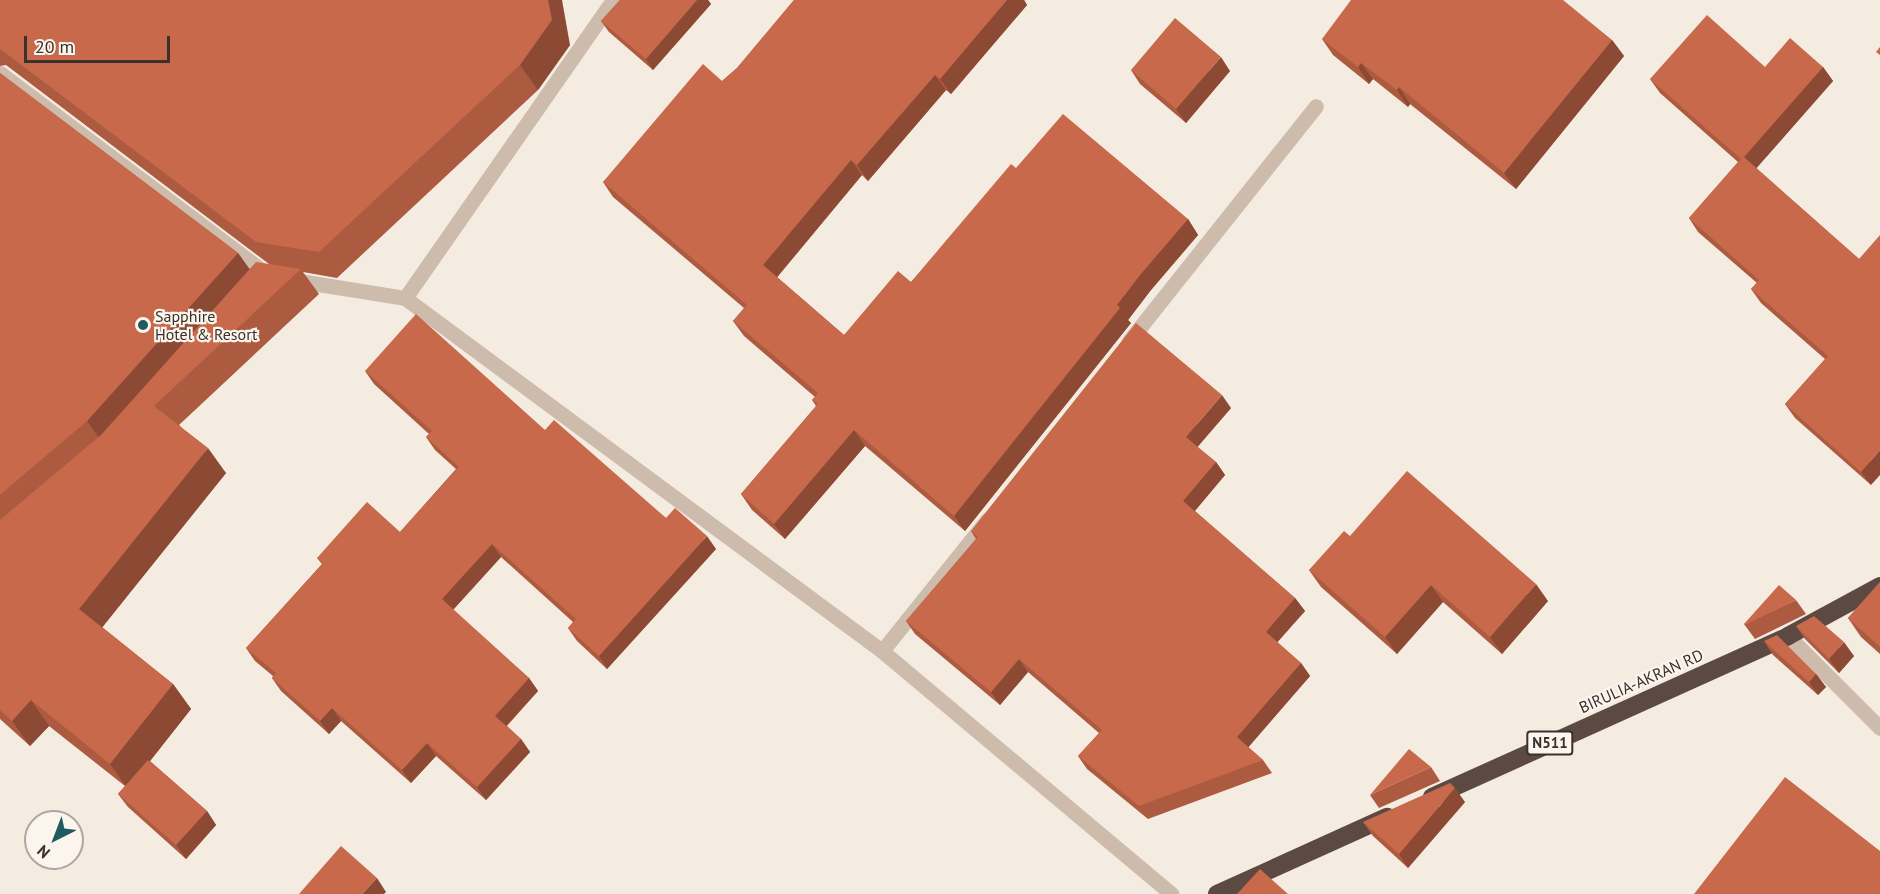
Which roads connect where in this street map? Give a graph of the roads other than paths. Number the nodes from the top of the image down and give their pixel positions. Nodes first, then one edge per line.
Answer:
1 (613, 0) edge
2 (0, 73) edge
3 (1316, 106) dead end
4 (405, 298) junction
5 (1118, 356) edge
6 (1000, 503) edge
7 (1880, 586) edge
8 (1788, 636) junction
9 (882, 651) junction
10 (1880, 728) edge
11 (1172, 894) edge
12 (1217, 894) edge

1 - 4 street
2 - 4 street
3 - 5 street
4 - 9 street
6 - 9 street
7 - 8 highway, BIRULIA-AKRAN RD / N511
8 - 10 street
8 - 12 highway, BIRULIA-AKRAN RD / N511
9 - 11 street

